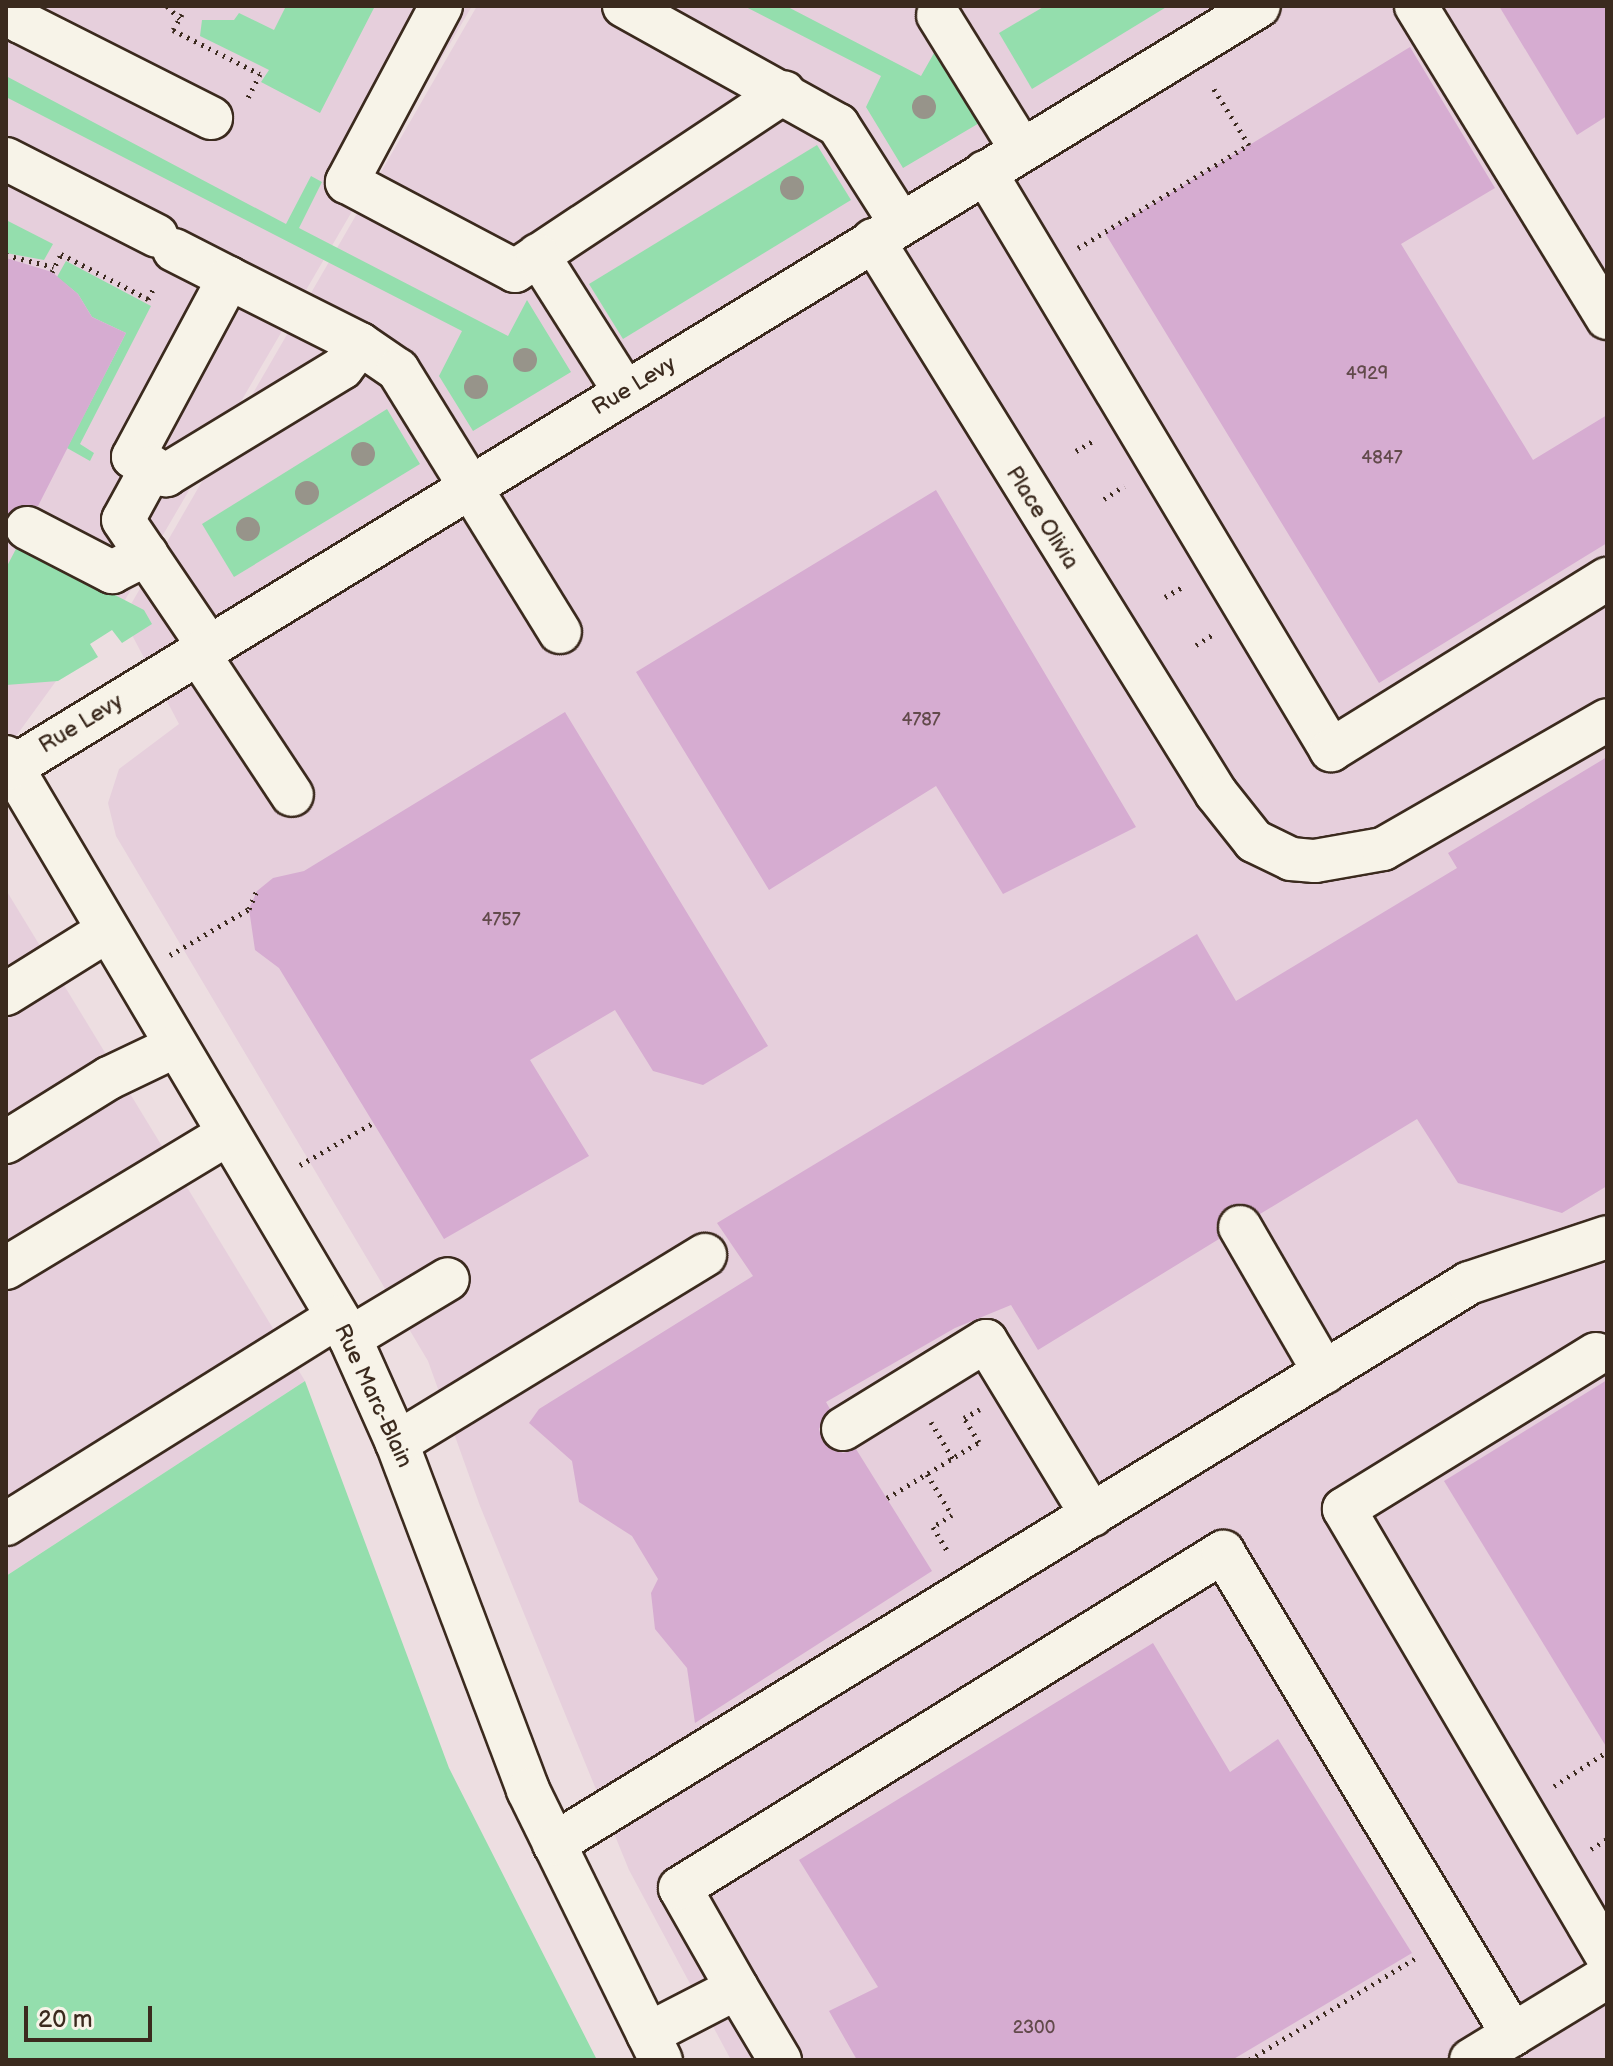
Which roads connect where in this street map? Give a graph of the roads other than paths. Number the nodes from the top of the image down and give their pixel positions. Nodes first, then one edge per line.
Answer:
1 (6, 6) edge
2 (441, 6) edge
3 (624, 6) edge
4 (1416, 6) edge
5 (937, 9) edge
6 (1246, 9) edge
7 (784, 92) junction
8 (211, 118) dead end
9 (1021, 149) junction
10 (6, 159) edge
11 (985, 172) junction
12 (887, 232) junction
13 (538, 255) junction
14 (229, 278) junction
15 (1607, 318) edge
16 (360, 344) junction
17 (625, 392) junction
18 (152, 467) junction
19 (472, 485) junction
20 (27, 528) dead end
21 (147, 554) junction
22 (1607, 579) edge
23 (560, 632) dead end
24 (204, 650) junction
25 (1607, 720) edge
26 (8, 764) edge
27 (292, 795) dead end
28 (107, 931) junction
29 (6, 994) edge
30 (176, 1046) junction
31 (228, 1134) junction
32 (6, 1142) edge
33 (1240, 1227) dead end
34 (1607, 1237) edge
35 (705, 1255) dead end
36 (6, 1268) edge
37 (448, 1279) dead end
38 (344, 1328) junction
39 (1596, 1354) dead end
40 (1324, 1372) junction
41 (843, 1429) dead end
42 (397, 1443) junction
43 (1092, 1515) junction
44 (6, 1524) edge
45 (554, 1844) junction
46 (1607, 1956) edge
47 (1607, 1977) edge
48 (737, 1988) junction
49 (1513, 2035) junction
50 (655, 2047) edge
51 (780, 2060) edge
52 (1471, 2060) edge

1 - 8 street
2 - 13 street
3 - 7 street, Place Olivia
4 - 15 street
5 - 9 street
6 - 9 street, Rue Levy
7 - 12 street, Place Olivia
7 - 13 street
9 - 11 street, Rue Levy
10 - 14 street
11 - 12 street, Rue Levy
11 - 22 street
12 - 17 street, Rue Levy
12 - 25 street, Place Olivia
13 - 17 street
14 - 16 street
14 - 18 street
16 - 18 street
16 - 19 street
17 - 19 street, Rue Levy
18 - 21 street
19 - 23 street
19 - 24 street, Rue Levy
20 - 21 street
21 - 24 street
24 - 26 street, Rue Levy
24 - 27 street
26 - 28 street, Rue Marc-Blain
28 - 29 street
28 - 30 street, Rue Marc-Blain
30 - 31 street, Rue Marc-Blain
30 - 32 street
31 - 36 street
31 - 38 street, Rue Marc-Blain
33 - 40 street
34 - 40 street
35 - 42 street
37 - 38 street
38 - 42 street, Rue Marc-Blain
38 - 44 street
39 - 46 street
40 - 43 street
41 - 43 street
42 - 45 street, Rue Marc-Blain
43 - 45 street
45 - 50 street, Rue Marc-Blain
47 - 49 street
48 - 49 street
48 - 50 street
48 - 51 street
49 - 52 street

